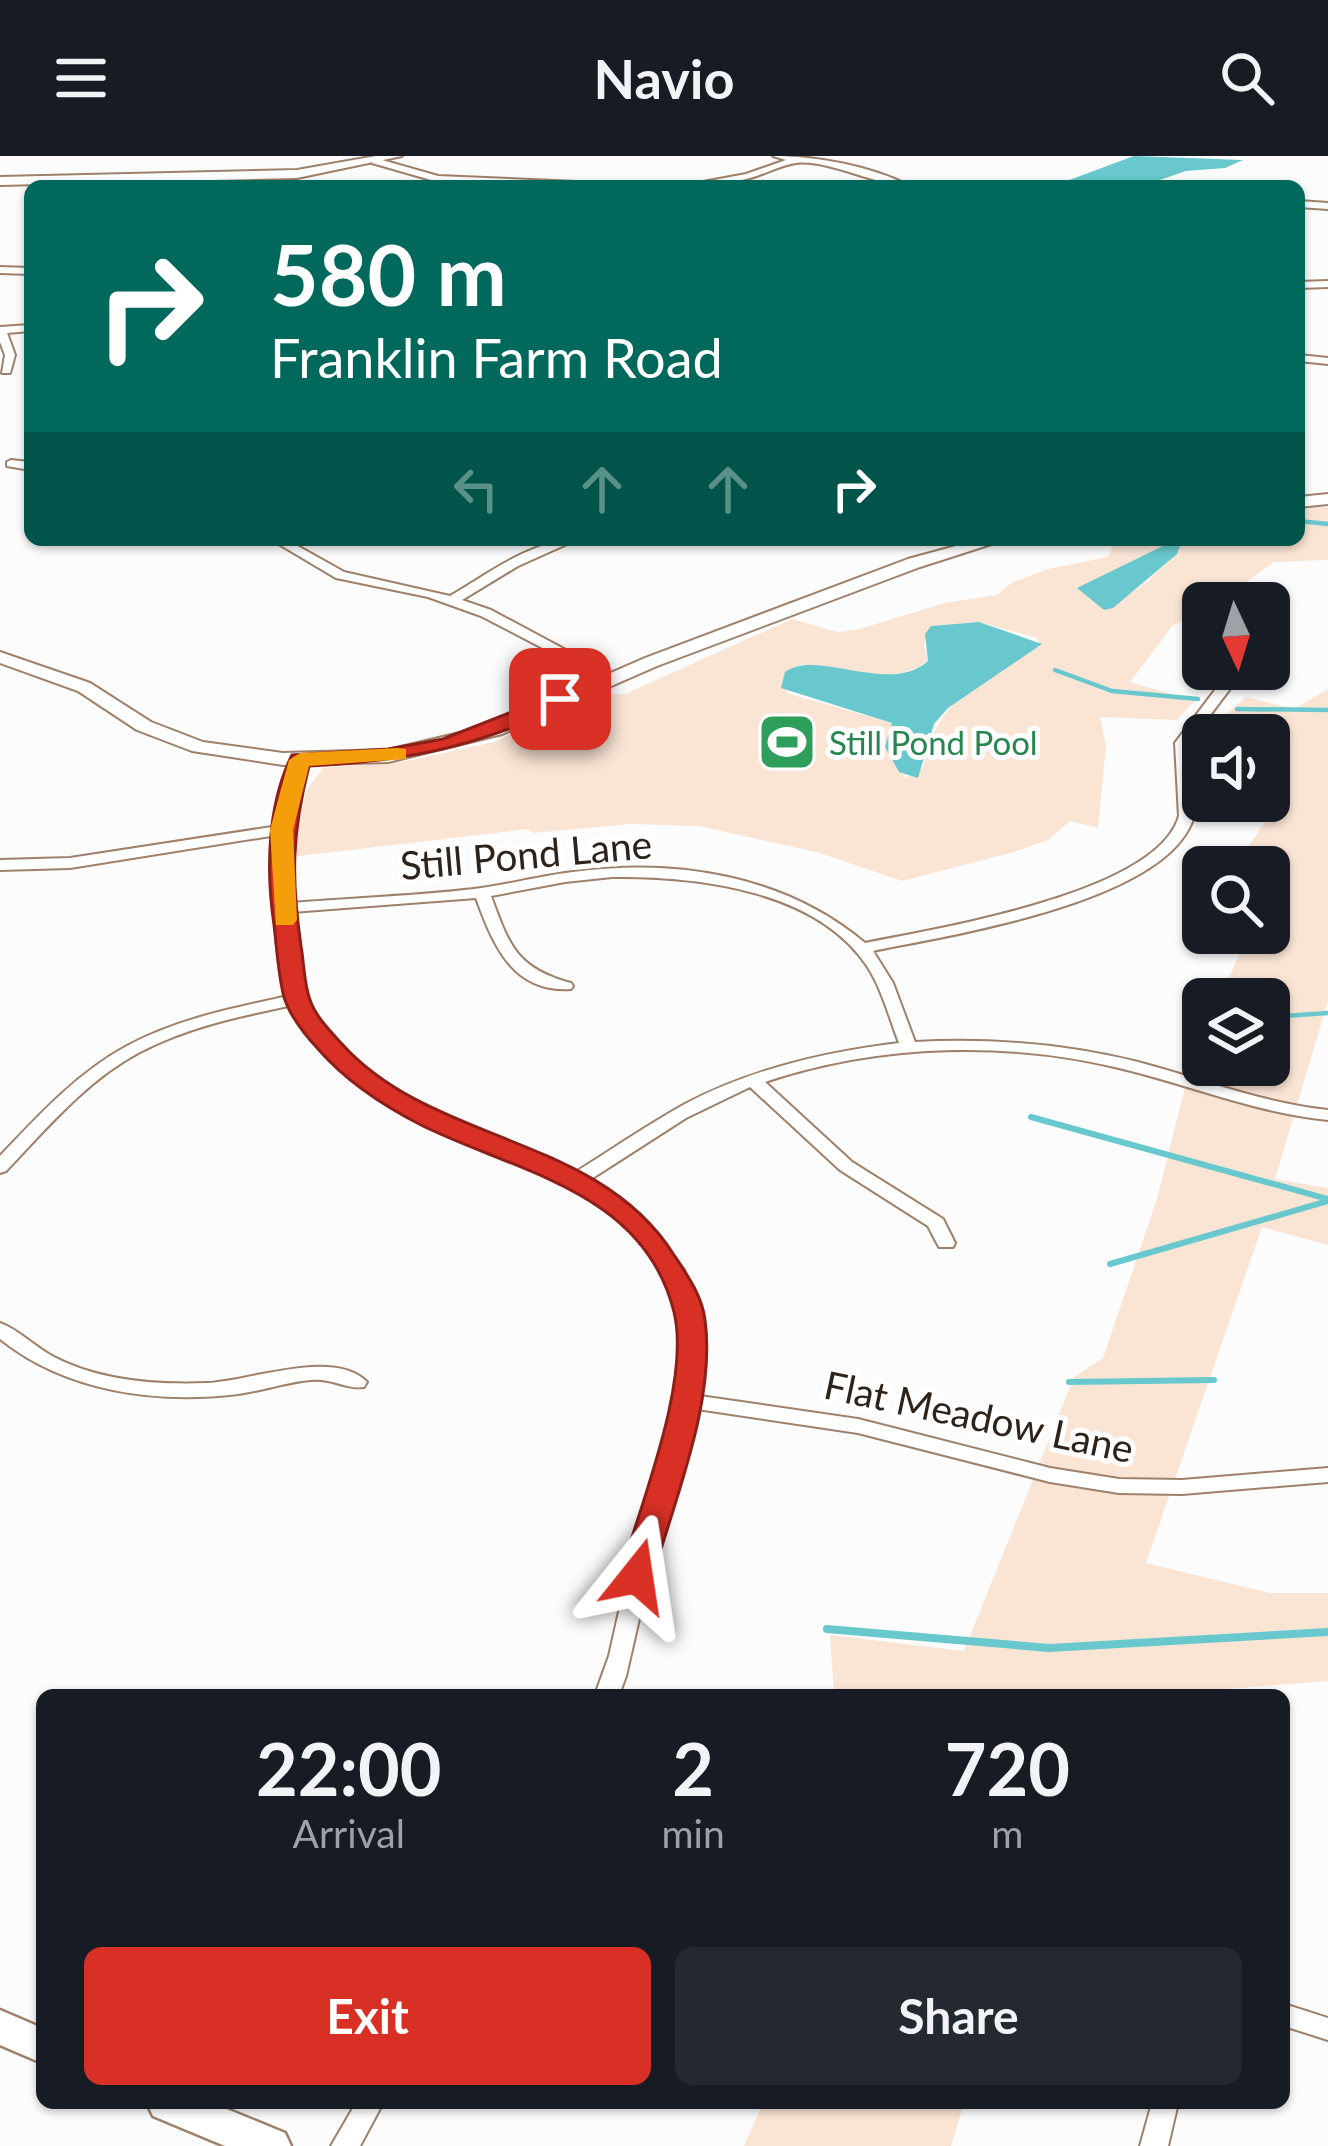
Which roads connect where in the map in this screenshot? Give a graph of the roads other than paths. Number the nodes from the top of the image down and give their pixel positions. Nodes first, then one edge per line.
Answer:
1 (396, 156) edge
2 (777, 156) edge
3 (375, 160) junction
4 (795, 160) junction
5 (42, 180) edge
6 (440, 180) edge
7 (724, 180) edge
8 (886, 180) edge
9 (1321, 192) dead end
10 (1323, 205) edge
11 (0, 330) edge
12 (6, 371) dead end
13 (10, 464) dead end
14 (24, 465) edge
15 (289, 546) edge
16 (555, 546) edge
17 (975, 546) edge
18 (453, 600) junction
19 (0, 658) edge
20 (611, 677) junction
21 (1221, 690) edge
22 (300, 760) junction
23 (282, 830) junction
24 (0, 866) edge
25 (482, 892) junction
26 (284, 908) junction
27 (862, 950) junction
28 (565, 986) dead end
29 (297, 999) junction
30 (909, 1048) junction
31 (753, 1081) junction
32 (1328, 1114) edge
33 (0, 1167) edge
34 (578, 1179) junction
35 (946, 1243) dead end
36 (0, 1329) edge
37 (357, 1382) dead end
38 (688, 1401) junction
39 (1328, 1475) edge
40 (609, 1689) edge
41 (1290, 2017) edge
42 (0, 2027) edge
43 (1328, 2029) edge
44 (36, 2043) edge
45 (182, 2109) edge
46 (367, 2109) edge
47 (1163, 2109) edge
48 (271, 2146) edge
49 (345, 2146) edge
50 (1154, 2146) edge

1 - 3 street
2 - 4 street
3 - 5 street
3 - 6 street
4 - 7 street
4 - 8 street
9 - 10 street
11 - 12 street
13 - 14 street
15 - 18 street
16 - 18 street
17 - 20 street
18 - 20 street
19 - 22 street
20 - 22 street
21 - 27 street
22 - 23 street
23 - 24 street
23 - 26 street
25 - 26 street, Still Pond Lane
25 - 27 street, Still Pond Lane
25 - 28 street
26 - 29 street
27 - 30 street, Still Pond Lane
29 - 33 street
29 - 34 street
30 - 31 street
30 - 32 street
31 - 34 street
31 - 35 street
34 - 38 street
36 - 37 street
38 - 39 street, Flat Meadow Lane
38 - 40 street
41 - 43 street
42 - 44 main road
45 - 48 main road
46 - 49 street
47 - 50 street

